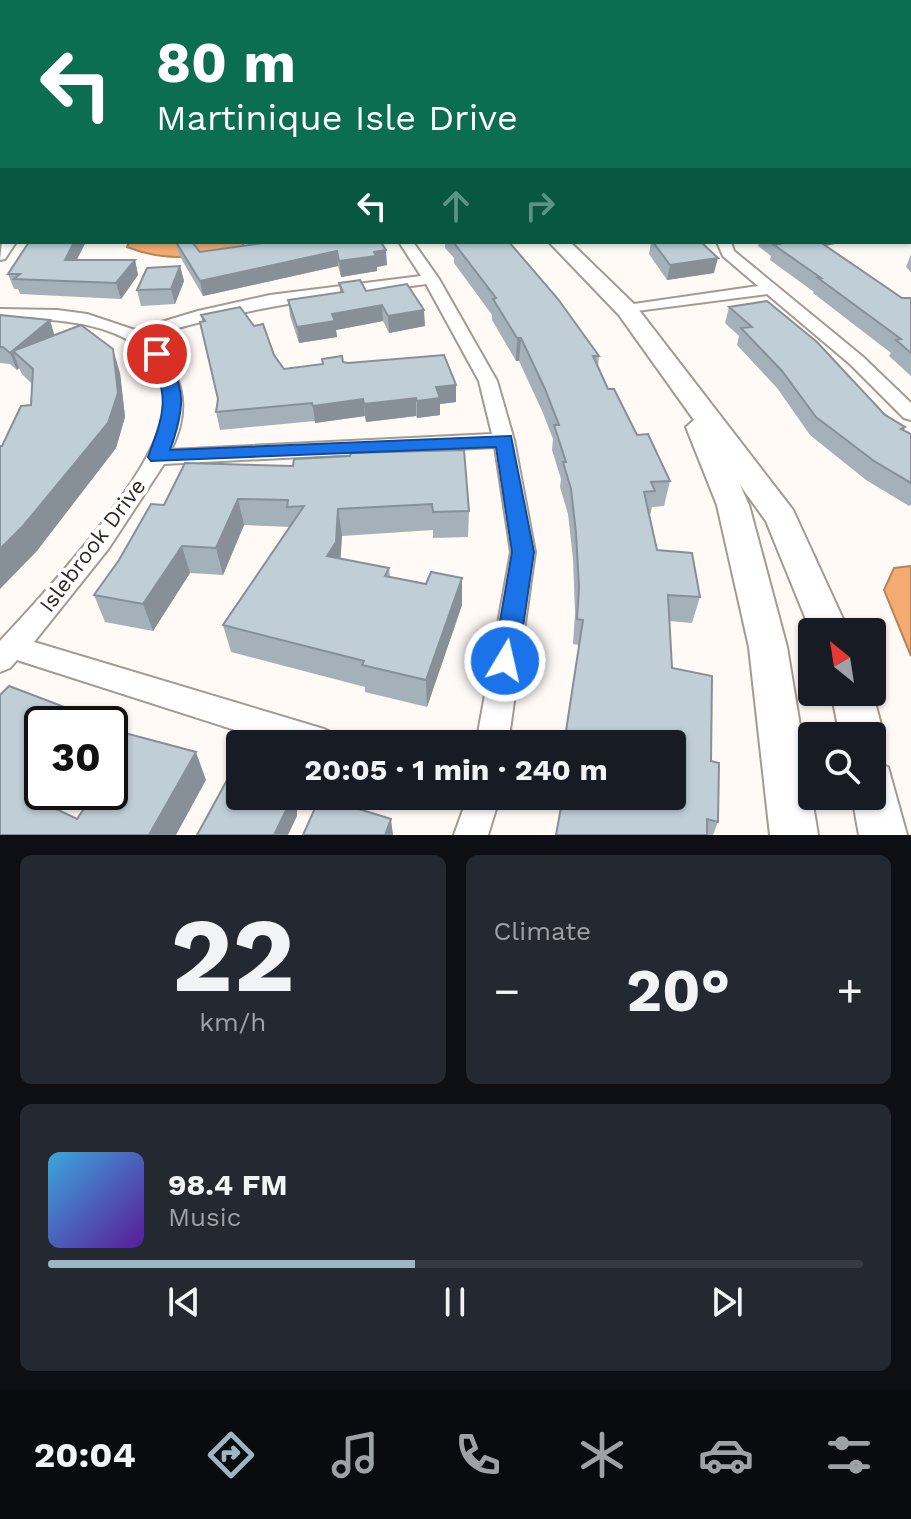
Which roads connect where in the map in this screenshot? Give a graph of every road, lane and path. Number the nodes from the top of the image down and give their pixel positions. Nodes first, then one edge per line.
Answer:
1 (407, 244) edge
2 (561, 244) edge
3 (725, 244) edge
4 (431, 279) junction
5 (769, 289) junction
6 (627, 310) junction
7 (0, 314) edge
8 (136, 335) junction
9 (679, 379) junction
10 (911, 414) edge
11 (504, 440) junction
12 (158, 457) junction
13 (824, 618) edge
14 (6, 653) edge
15 (275, 730) edge
16 (494, 730) edge
17 (479, 810) edge
18 (878, 810) edge
19 (471, 835) edge
20 (794, 835) edge
21 (883, 835) edge

1 - 4 street
2 - 6 street
3 - 5 street
4 - 8 street
4 - 11 street
5 - 6 street
5 - 10 street
6 - 9 street
7 - 8 street, Islebrook Drive
8 - 12 street, Islebrook Drive
9 - 13 street
9 - 20 street
11 - 12 street
11 - 16 street
12 - 14 street, Islebrook Drive
14 - 15 street
17 - 19 street
18 - 21 street

